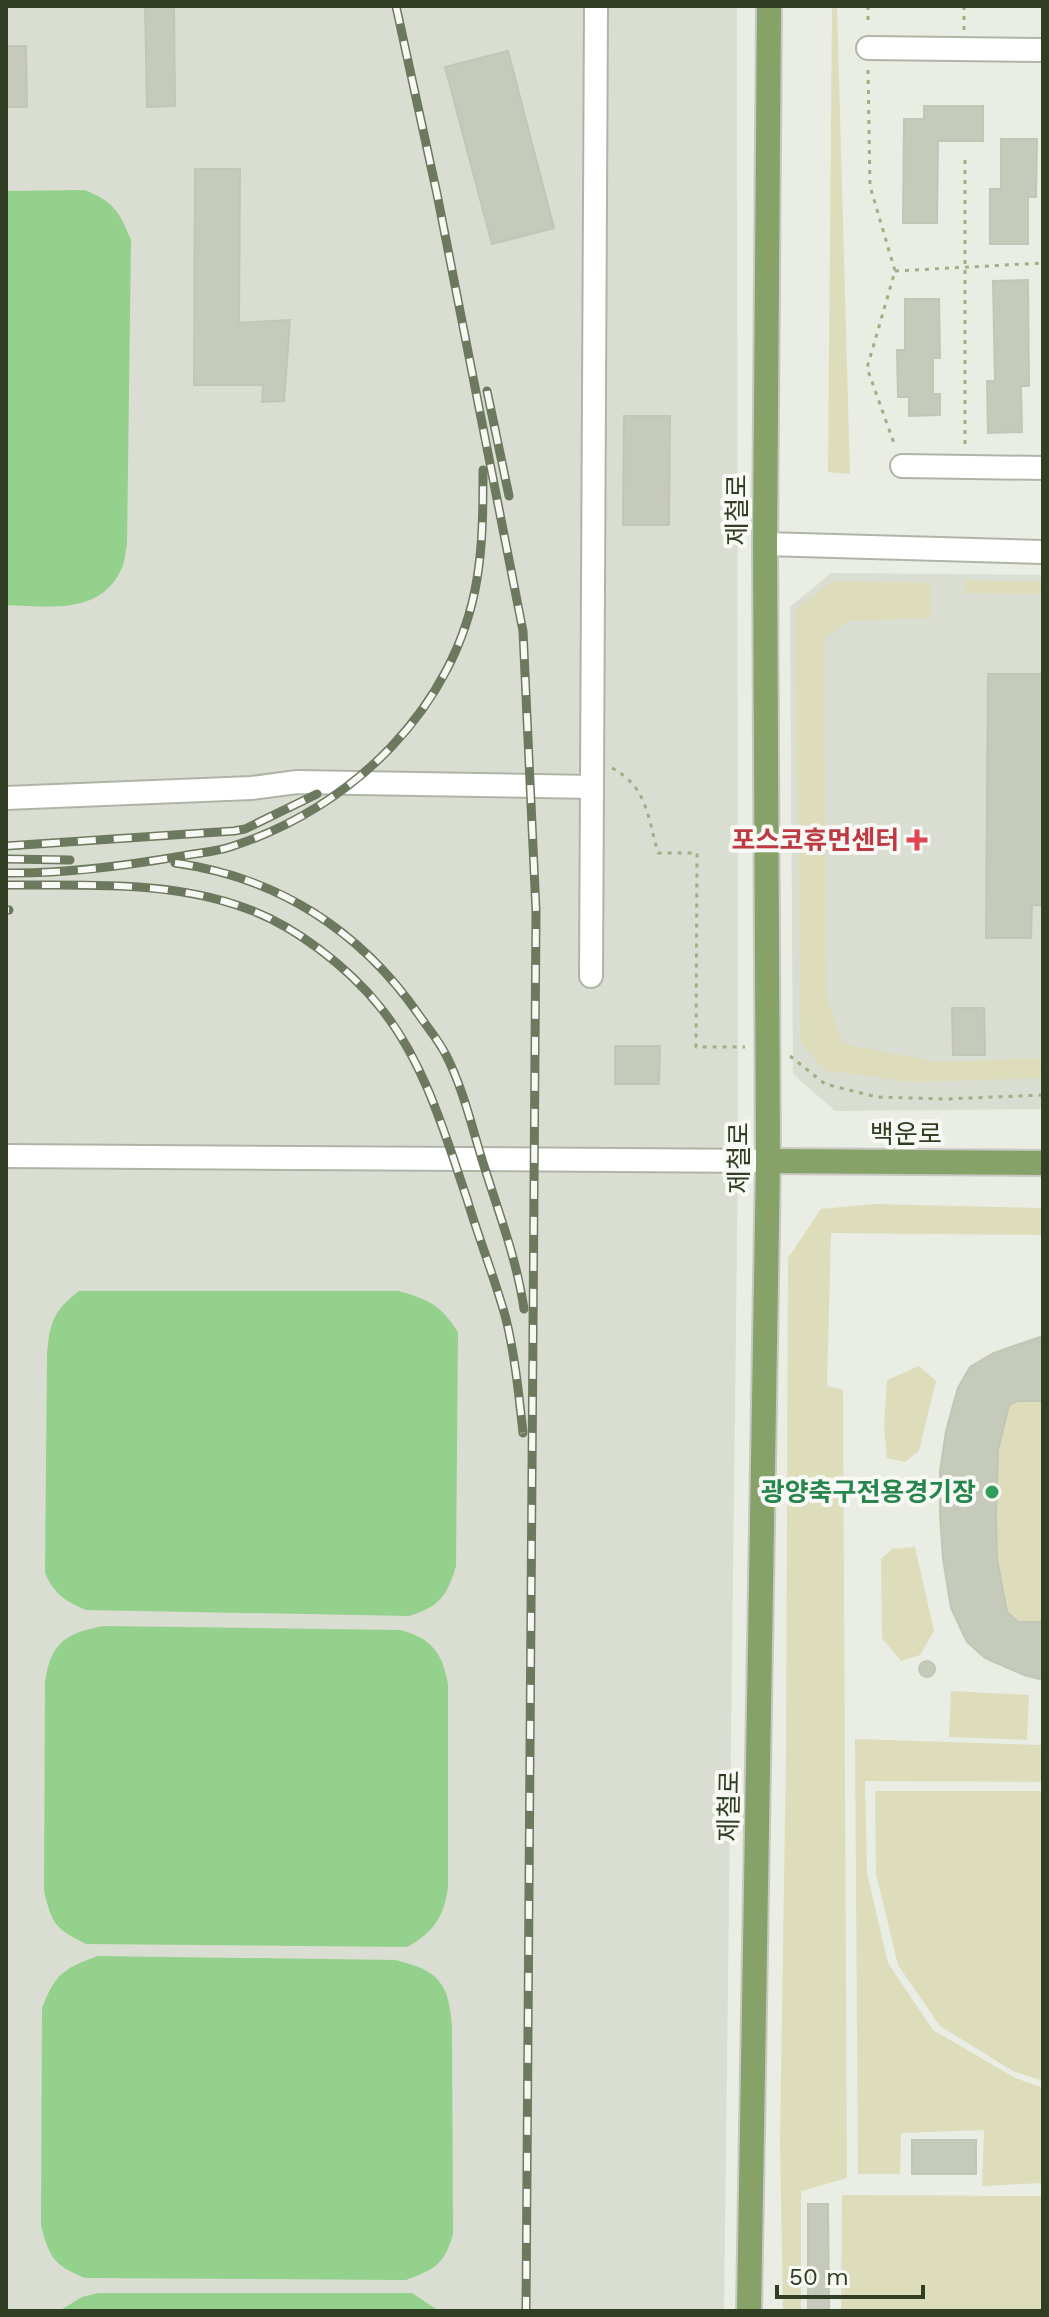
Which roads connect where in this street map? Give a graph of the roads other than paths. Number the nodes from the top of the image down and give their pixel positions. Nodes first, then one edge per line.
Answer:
1 (596, 6) edge
2 (769, 6) edge
3 (868, 48) road end
4 (1043, 50) edge
5 (902, 466) road end
6 (1043, 468) edge
7 (765, 544) junction
8 (1043, 552) edge
9 (592, 787) junction
10 (6, 798) edge
11 (591, 976) dead end
12 (6, 1156) edge
13 (768, 1161) junction
14 (1043, 1163) edge
15 (749, 2311) edge

1 - 9 street
2 - 7 main road, 제철로
3 - 4 street
5 - 6 street
7 - 8 street
7 - 13 main road, 제철로
9 - 10 street
9 - 11 street
12 - 13 street
13 - 14 main road, 백운로
13 - 15 main road, 제철로

